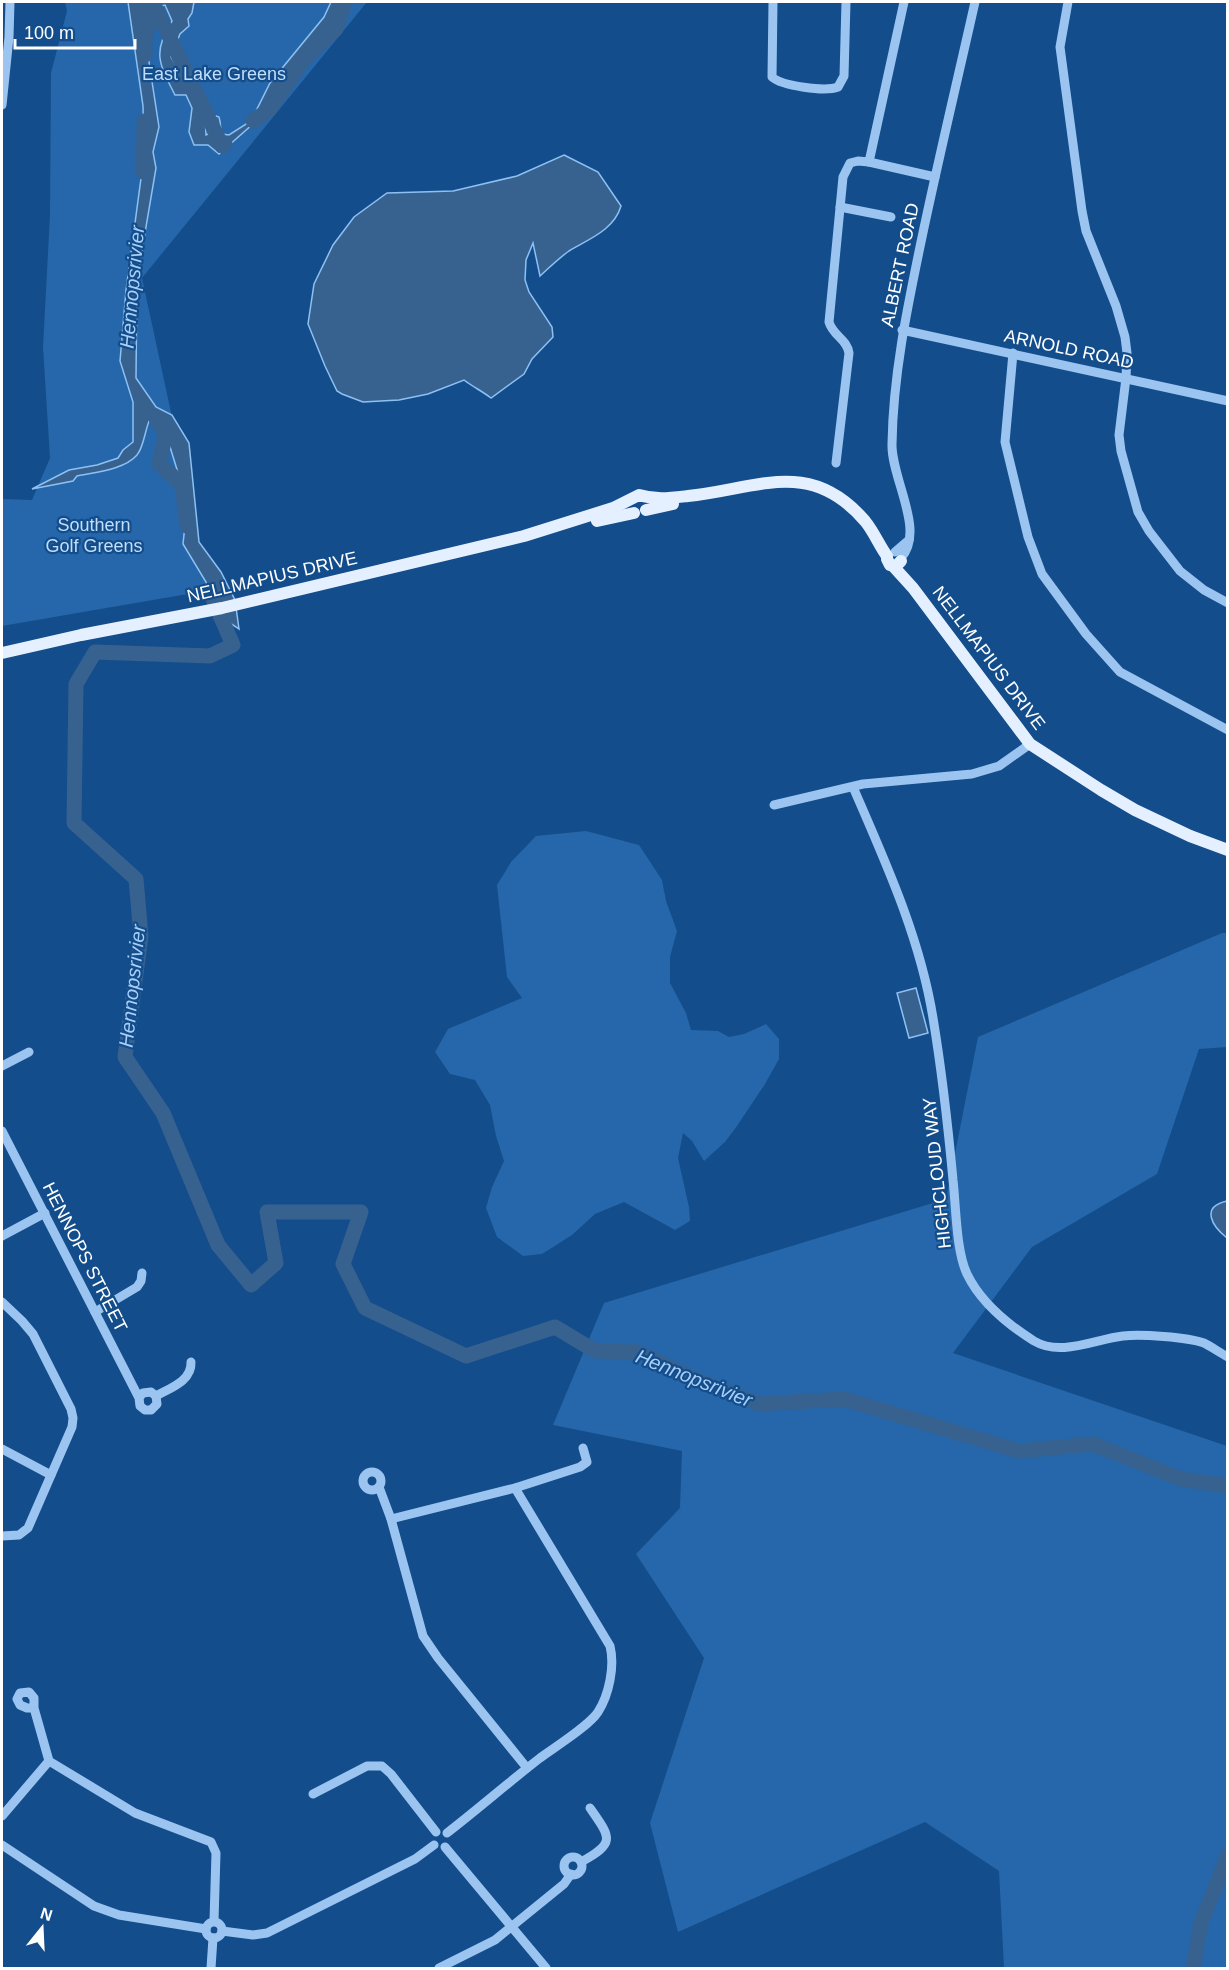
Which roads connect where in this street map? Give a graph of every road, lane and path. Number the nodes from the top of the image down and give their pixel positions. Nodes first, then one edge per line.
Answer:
1 (9, 2) edge
2 (773, 2) edge
3 (846, 2) edge
4 (904, 2) edge
5 (975, 2) edge
6 (1068, 2) edge
7 (2, 10) edge
8 (6, 22) edge
9 (2, 35) edge
10 (8, 47) junction
11 (2, 105) edge
12 (868, 162) junction
13 (935, 177) junction
14 (840, 207) junction
15 (891, 217) dead end
16 (902, 330) junction
17 (1013, 353) junction
18 (1126, 378) junction
19 (1227, 401) edge
20 (836, 463) dead end
21 (642, 507) junction
22 (549, 529) junction
23 (895, 558) junction
24 (1227, 603) edge
25 (2, 653) edge
26 (1227, 730) edge
27 (1030, 744) junction
28 (853, 787) junction
29 (774, 805) dead end
30 (1227, 850) edge
31 (29, 1052) dead end
32 (2, 1066) edge
33 (2, 1131) edge
34 (45, 1213) junction
35 (2, 1236) edge
36 (142, 1273) dead end
37 (2, 1302) edge
38 (95, 1312) junction
39 (1227, 1357) edge
40 (192, 1362) dead end
41 (156, 1396) junction
42 (139, 1398) junction
43 (583, 1448) dead end
44 (2, 1449) edge
45 (51, 1475) junction
46 (379, 1487) dead end
47 (514, 1488) junction
48 (392, 1519) junction
49 (2, 1536) edge
50 (34, 1708) dead end
51 (49, 1761) junction
52 (527, 1768) junction
53 (313, 1794) dead end
54 (590, 1808) dead end
55 (2, 1815) edge
56 (436, 1832) junction
57 (447, 1833) junction
58 (2, 1845) edge
59 (434, 1845) junction
60 (445, 1846) junction
61 (580, 1862) junction
62 (571, 1874) junction
63 (214, 1921) junction
64 (511, 1926) junction
65 (206, 1929) junction
66 (222, 1931) junction
67 (213, 1938) junction
68 (211, 1968) edge
69 (439, 1968) edge
70 (546, 1968) edge

1 - 7 street
1 - 8 street
2 - 3 street
4 - 12 street
5 - 13 street, ALBERT ROAD
6 - 18 street
8 - 10 street
9 - 10 street
10 - 11 street
12 - 13 street
12 - 14 street
13 - 16 street, ALBERT ROAD
14 - 15 street
14 - 20 street
16 - 17 street, ARNOLD ROAD
16 - 23 street, ALBERT ROAD
17 - 18 street, ARNOLD ROAD
17 - 26 street
18 - 19 street, ARNOLD ROAD
18 - 24 street
21 - 22 main road, NELLMAPIUS DRIVE
21 - 22 main road, NELLMAPIUS DRIVE
21 - 23 main road, NELLMAPIUS DRIVE
22 - 25 main road, NELLMAPIUS DRIVE
23 - 27 main road, NELLMAPIUS DRIVE
27 - 28 street
27 - 30 main road, NELLMAPIUS DRIVE
28 - 29 street
28 - 39 street, HIGHCLOUD WAY
31 - 32 street
33 - 34 street, HENNOPS STREET
34 - 35 street
34 - 38 street, HENNOPS STREET
36 - 38 street
37 - 45 street
38 - 42 street, HENNOPS STREET
40 - 41 street
41 - 42 street
41 - 42 street
43 - 47 street
44 - 45 street
45 - 49 street
46 - 48 street
47 - 48 street
47 - 52 street
48 - 52 street
50 - 51 street
51 - 55 street
51 - 63 street
52 - 57 street
53 - 56 street
54 - 61 street
56 - 57 street
56 - 59 street
57 - 60 street
58 - 65 street
59 - 60 street
59 - 66 street
60 - 64 street
61 - 62 street
61 - 62 street
62 - 64 street
63 - 65 street
63 - 66 street
64 - 69 street
64 - 70 street
65 - 67 street
66 - 67 street
67 - 68 street

